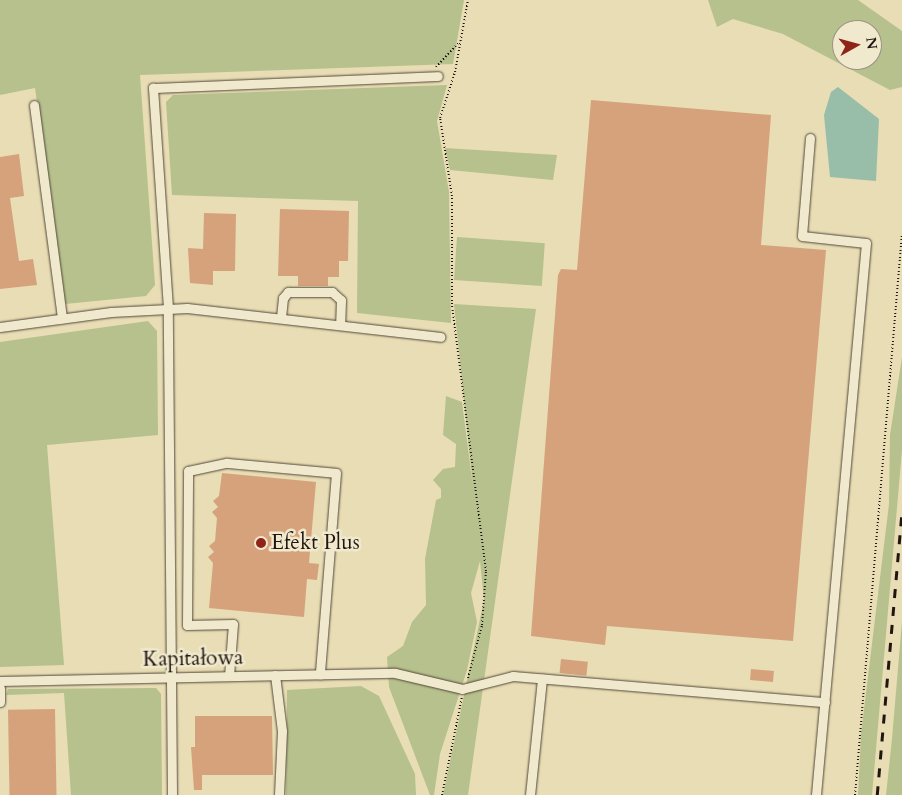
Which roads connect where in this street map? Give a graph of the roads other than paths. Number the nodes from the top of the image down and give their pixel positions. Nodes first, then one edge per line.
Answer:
1 (436, 76) road end
2 (34, 105) dead end
3 (810, 138) dead end
4 (168, 308) junction
5 (282, 317) junction
6 (62, 318) junction
7 (340, 324) junction
8 (0, 327) edge
9 (440, 337) dead end
10 (320, 674) junction
11 (275, 675) junction
12 (229, 676) junction
13 (171, 677) junction
14 (542, 679) junction
15 (0, 681) edge
16 (0, 688) edge
17 (0, 702) edge
18 (826, 702) junction
19 (172, 795) edge
20 (279, 795) edge
21 (530, 795) edge
22 (816, 795) edge

1 - 4 street
2 - 6 street
3 - 18 street
4 - 5 street
4 - 6 street
4 - 13 street
5 - 7 street
5 - 7 street
6 - 8 street
7 - 9 street
10 - 11 street, Kapitałowa
10 - 12 street
10 - 14 street, Kapitałowa
11 - 12 street, Kapitałowa
11 - 20 street
12 - 13 street, Kapitałowa
13 - 15 street, Kapitałowa
13 - 19 street
14 - 18 street
14 - 21 street
16 - 17 street
18 - 22 street

